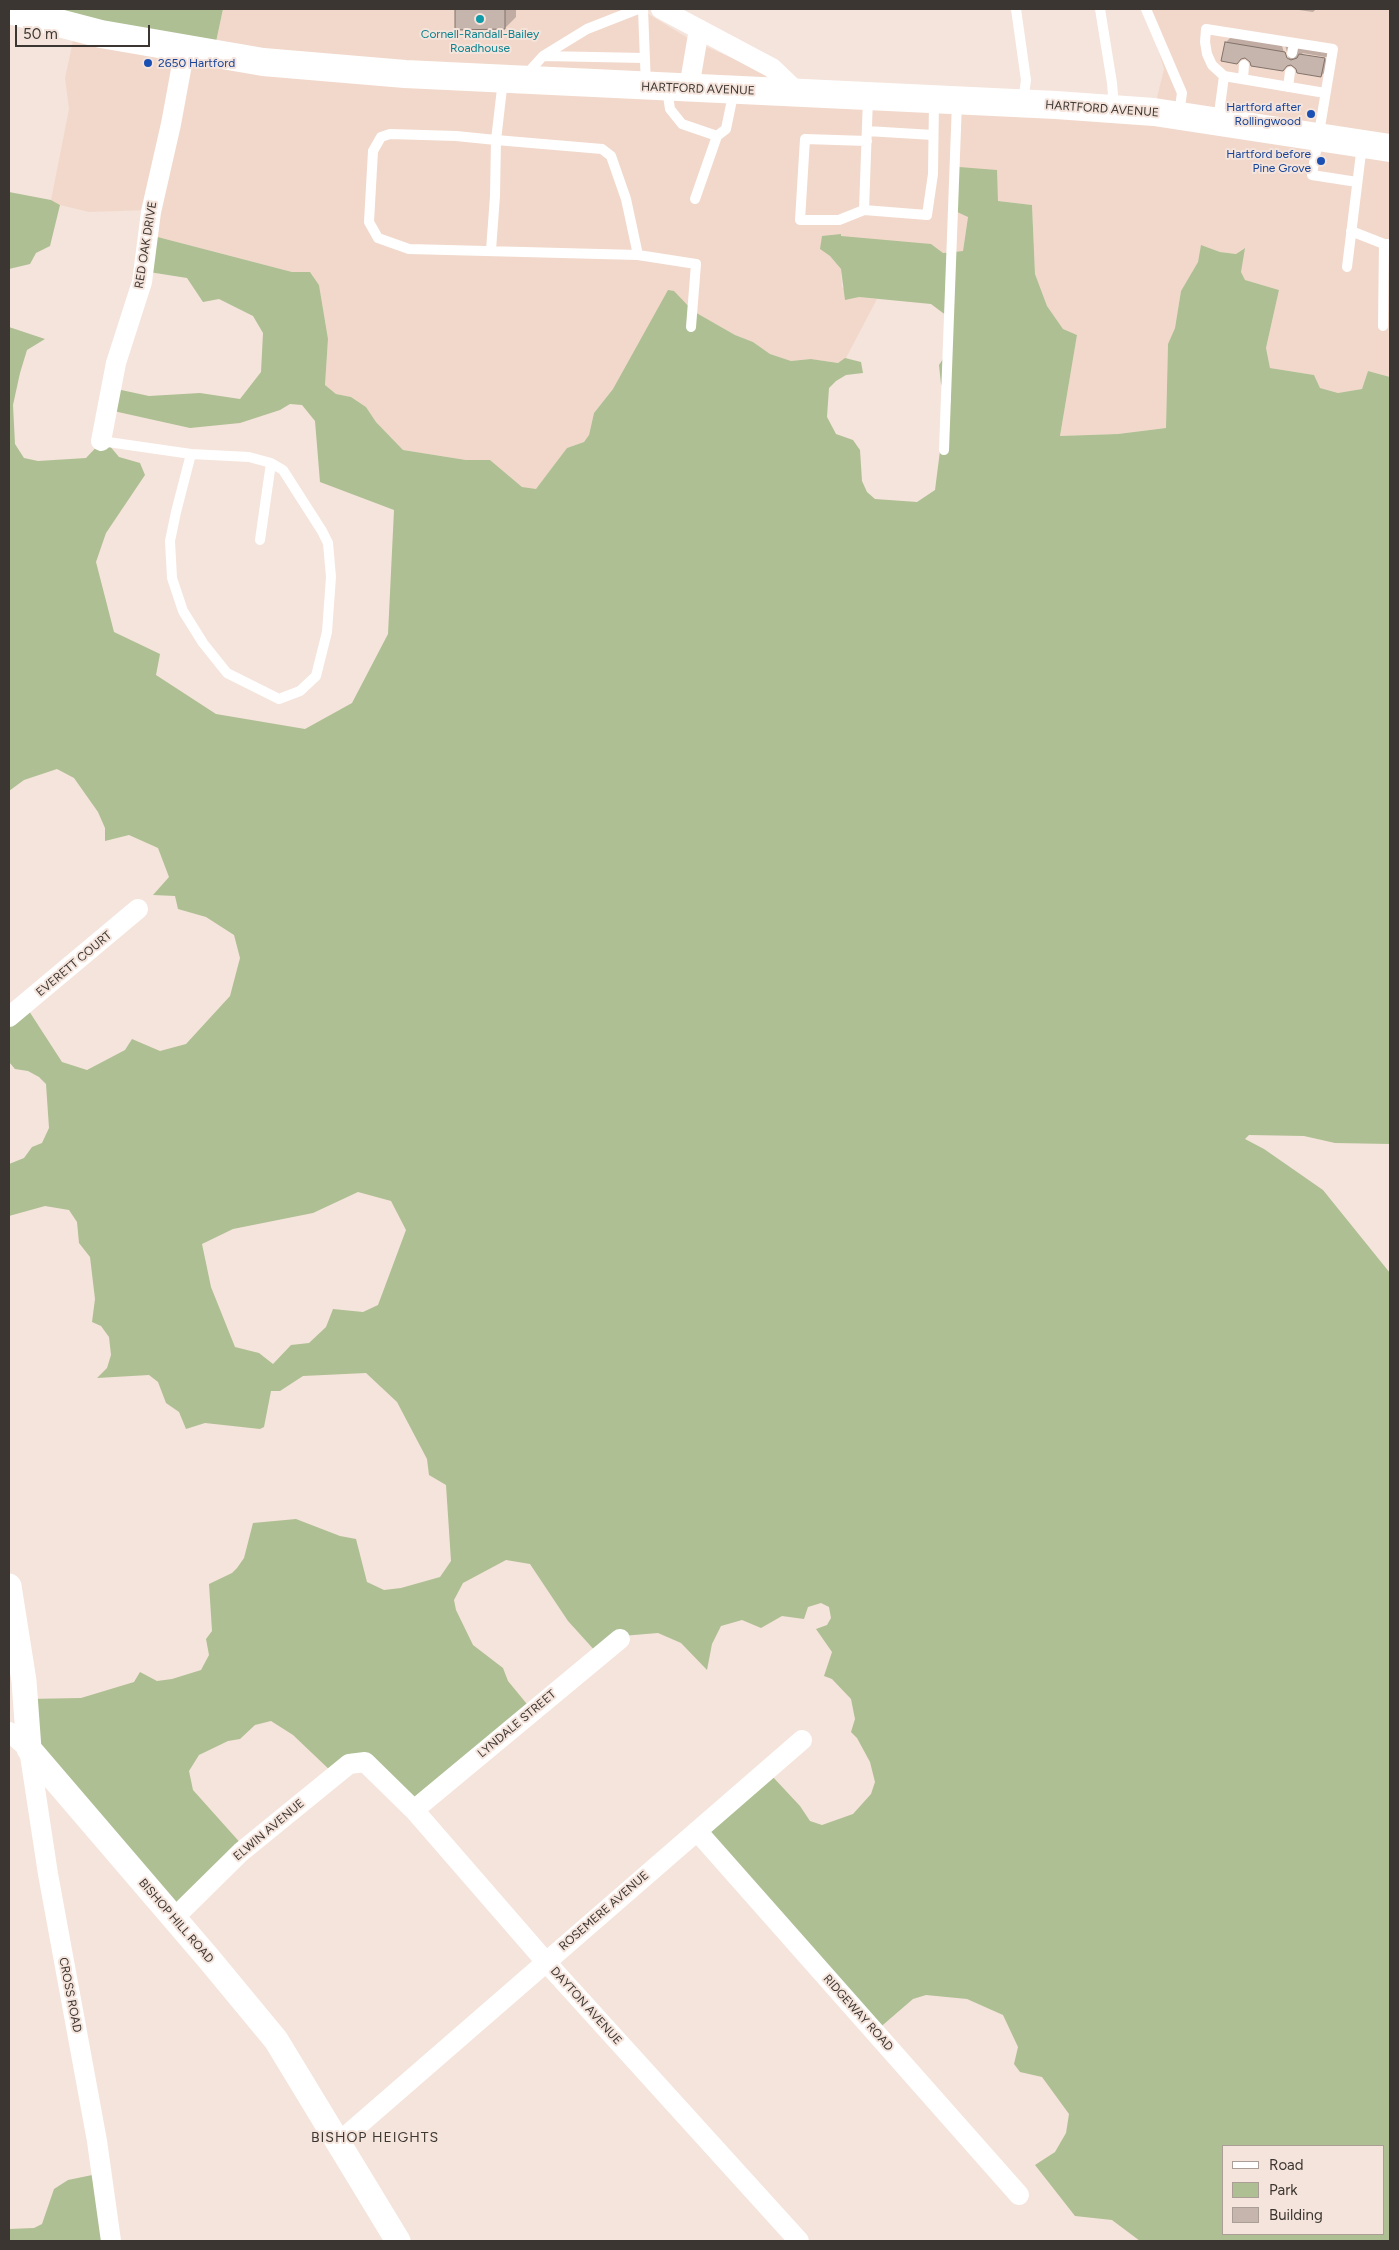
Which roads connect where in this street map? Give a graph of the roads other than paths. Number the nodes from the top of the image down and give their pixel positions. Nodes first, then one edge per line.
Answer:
1 (638, 9) edge
2 (643, 9) edge
3 (661, 9) edge
4 (1016, 9) edge
5 (1100, 9) edge
6 (1146, 9) edge
7 (9, 10) edge
8 (699, 29) junction
9 (185, 48) junction
10 (543, 56) junction
11 (644, 58) junction
12 (1244, 65) dead end
13 (1290, 72) dead end
14 (1224, 76) junction
15 (1242, 79) junction
16 (512, 80) junction
17 (1288, 87) junction
18 (667, 88) junction
19 (734, 90) junction
20 (1325, 93) junction
21 (798, 94) junction
22 (868, 97) junction
23 (946, 101) junction
24 (1023, 104) junction
25 (1114, 109) junction
26 (1179, 115) junction
27 (1218, 120) junction
28 (933, 135) junction
29 (716, 136) junction
30 (867, 136) junction
31 (1318, 137) junction
32 (496, 140) junction
33 (1362, 144) junction
34 (1390, 148) edge
35 (1357, 182) junction
36 (695, 199) dead end
37 (864, 210) junction
38 (1351, 231) junction
39 (1387, 244) edge
40 (491, 250) junction
41 (638, 255) junction
42 (1347, 267) dead end
43 (1383, 326) dead end
44 (691, 327) dead end
45 (100, 441) joint
46 (944, 450) dead end
47 (191, 454) junction
48 (271, 463) junction
49 (260, 540) dead end
50 (138, 909) dead end
51 (9, 1017) edge
52 (9, 1586) edge
53 (620, 1639) dead end
54 (9, 1732) edge
55 (802, 1740) dead end
56 (29, 1749) junction
57 (373, 1770) joint
58 (414, 1810) junction
59 (697, 1831) junction
60 (173, 1919) junction
61 (546, 1962) junction
62 (339, 2142) junction
63 (1019, 2195) dead end
64 (111, 2241) edge
65 (398, 2241) edge
66 (799, 2241) edge

1 - 10 lane
2 - 11 lane
3 - 8 street
4 - 24 lane
5 - 25 lane
6 - 26 lane
7 - 9 highway, HARTFORD AVENUE
8 - 18 street
8 - 21 street
9 - 16 highway, HARTFORD AVENUE
9 - 45 street, RED OAK DRIVE
10 - 11 lane
10 - 16 lane
11 - 18 lane
12 - 15 lane
13 - 17 lane
14 - 15 lane
14 - 20 lane
14 - 27 lane
15 - 17 lane
16 - 18 highway, HARTFORD AVENUE
16 - 32 lane
17 - 20 lane
18 - 19 highway, HARTFORD AVENUE
18 - 29 lane
19 - 21 highway, HARTFORD AVENUE
19 - 29 lane
20 - 31 lane
21 - 22 highway, HARTFORD AVENUE
22 - 23 highway, HARTFORD AVENUE
22 - 30 lane
23 - 24 highway, HARTFORD AVENUE
23 - 28 lane
23 - 46 lane
24 - 25 highway, HARTFORD AVENUE
25 - 26 highway, HARTFORD AVENUE
26 - 27 highway, HARTFORD AVENUE
27 - 31 highway, HARTFORD AVENUE
28 - 30 lane
28 - 37 lane
29 - 36 lane
30 - 37 lane
30 - 37 lane
31 - 33 highway, HARTFORD AVENUE
31 - 35 lane
32 - 40 lane
32 - 40 lane
32 - 41 lane
33 - 34 highway, HARTFORD AVENUE
33 - 35 lane
35 - 38 lane
38 - 39 lane
38 - 42 lane
39 - 43 lane
40 - 41 lane
41 - 44 lane
45 - 47 lane
47 - 48 lane
47 - 48 lane
48 - 49 lane
50 - 51 street, EVERETT COURT
52 - 56 street
53 - 58 street, LYNDALE STREET
54 - 56 street
55 - 59 street, ROSEMERE AVENUE
56 - 60 street, BISHOP HILL ROAD
56 - 64 street, CROSS ROAD
57 - 58 street, DAYTON AVENUE
57 - 60 street, ELWIN AVENUE
58 - 61 street, DAYTON AVENUE
59 - 61 street, ROSEMERE AVENUE
59 - 63 street, RIDGEWAY ROAD
60 - 62 street, BISHOP HILL ROAD
61 - 62 street, ROSEMERE AVENUE
61 - 66 street, DAYTON AVENUE
62 - 65 street, BISHOP HILL ROAD

